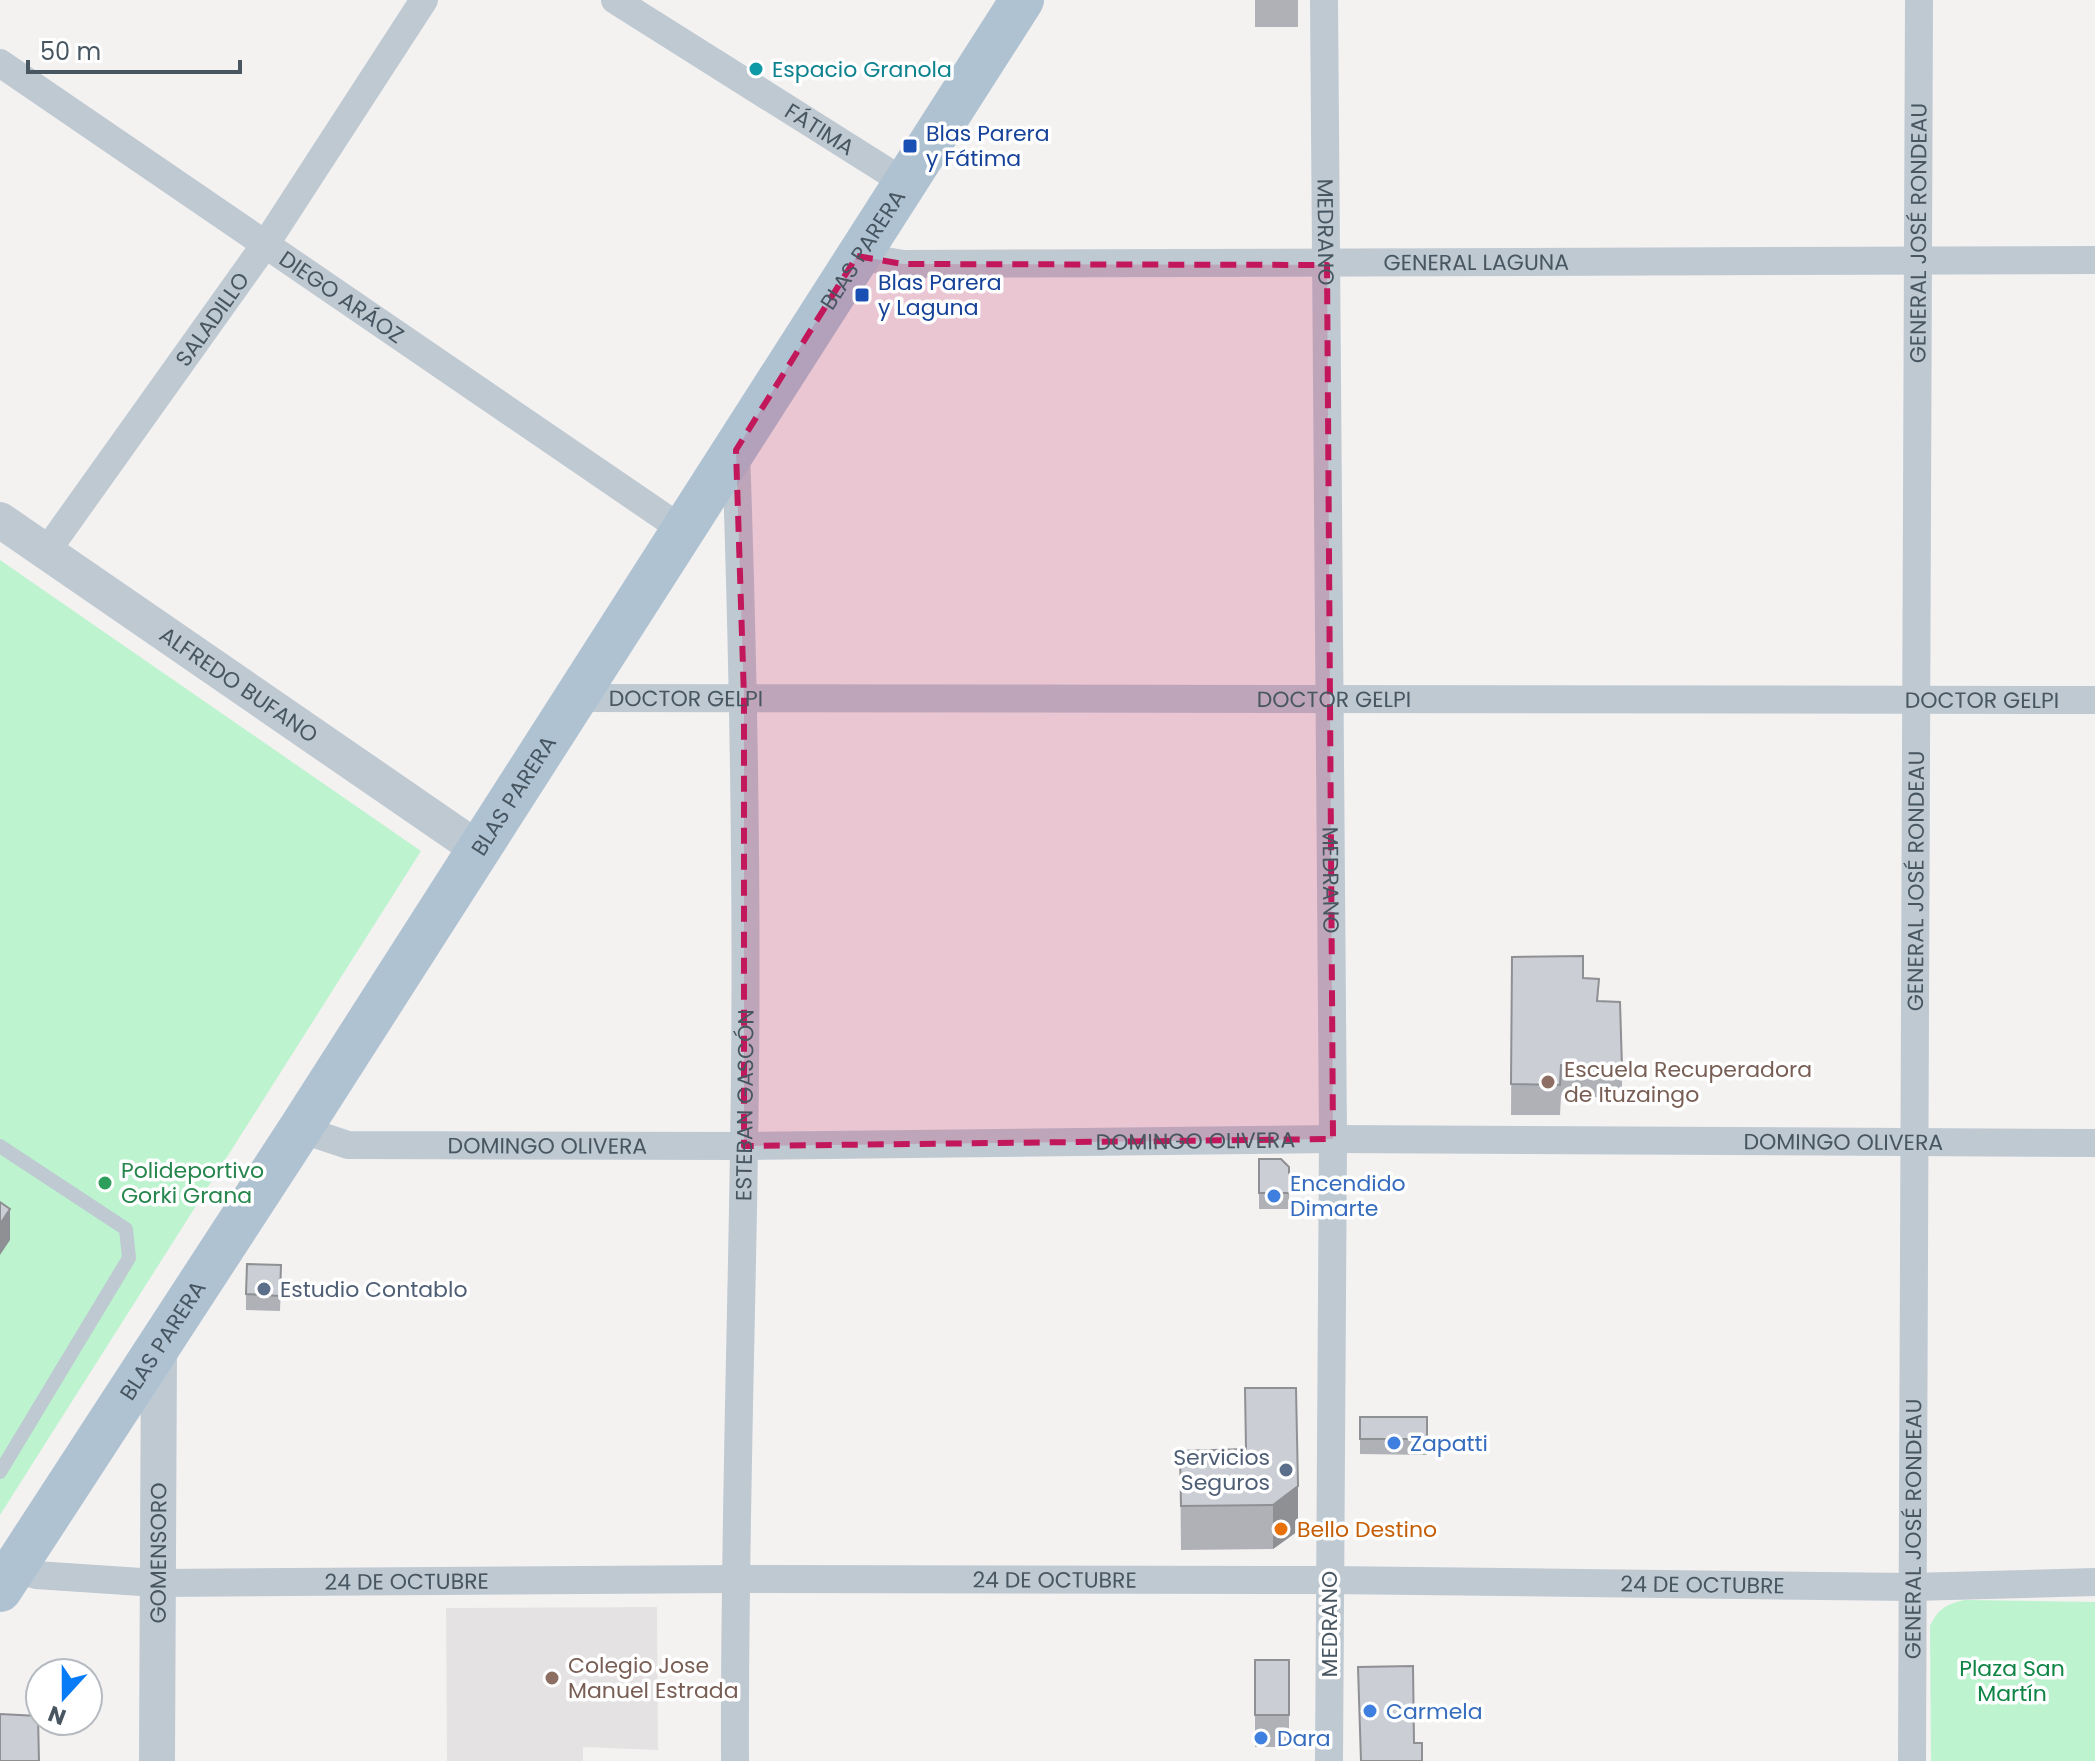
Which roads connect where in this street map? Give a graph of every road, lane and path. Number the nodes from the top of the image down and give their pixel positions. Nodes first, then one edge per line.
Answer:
1 (424, 0) edge
2 (615, 0) edge
3 (1022, 0) edge
4 (1324, 0) edge
5 (1919, 0) edge
6 (0, 63) edge
7 (904, 182) junction
8 (267, 242) junction
9 (857, 256) junction
10 (1920, 260) junction
11 (2095, 260) edge
12 (1327, 265) junction
13 (736, 450) junction
14 (0, 520) edge
15 (683, 530) junction
16 (46, 552) junction
17 (574, 698) junction
18 (744, 698) junction
19 (1919, 698) junction
20 (1327, 700) junction
21 (2095, 700) edge
22 (478, 849) junction
23 (300, 1129) junction
24 (1333, 1139) junction
25 (2095, 1143) edge
26 (1917, 1145) junction
27 (0, 1146) edge
28 (744, 1146) junction
29 (159, 1347) junction
30 (0, 1472) edge
31 (7, 1579) edge
32 (734, 1579) junction
33 (1329, 1580) junction
34 (2095, 1582) edge
35 (156, 1583) junction
36 (1912, 1587) junction
37 (157, 1761) edge
38 (735, 1761) edge
39 (1329, 1761) edge
40 (1912, 1761) edge

1 - 8 street, SALADILLO
2 - 7 street, FÁTIMA
3 - 7 main road, BLAS PARERA
4 - 12 street, MEDRANO
5 - 10 street, GENERAL JOSÉ RONDEAU
6 - 8 street, DIEGO ARÁOZ
7 - 9 main road, BLAS PARERA
8 - 15 street, DIEGO ARÁOZ
8 - 16 street, SALADILLO
9 - 12 street, GENERAL LAGUNA
9 - 13 main road, BLAS PARERA
10 - 11 street, GENERAL LAGUNA
10 - 12 street, GENERAL LAGUNA
10 - 19 street, GENERAL JOSÉ RONDEAU
12 - 20 street, MEDRANO
13 - 15 main road, BLAS PARERA
13 - 18 street, ESTEBAN GASCÓN
14 - 16 street, ALFREDO BUFANO
15 - 17 main road, BLAS PARERA
16 - 22 street, ALFREDO BUFANO
17 - 18 street, DOCTOR GELPI
17 - 22 main road, BLAS PARERA
18 - 20 street, DOCTOR GELPI
18 - 28 street, ESTEBAN GASCÓN
19 - 20 street, DOCTOR GELPI
19 - 21 street, DOCTOR GELPI
19 - 26 street, GENERAL JOSÉ RONDEAU
20 - 24 street, MEDRANO
22 - 23 main road, BLAS PARERA
23 - 28 street, DOMINGO OLIVERA
23 - 29 main road, BLAS PARERA
24 - 26 street, DOMINGO OLIVERA
24 - 28 street, DOMINGO OLIVERA
24 - 33 street, MEDRANO
25 - 26 street, DOMINGO OLIVERA
26 - 36 street, GENERAL JOSÉ RONDEAU
27 - 30 lane
28 - 32 street, ESTEBAN GASCÓN
29 - 31 main road, BLAS PARERA
29 - 35 street, GOMENSORO
31 - 35 street, 24 DE OCTUBRE
32 - 33 street, 24 DE OCTUBRE
32 - 35 street, 24 DE OCTUBRE
32 - 38 street, ESTEBAN GASCÓN
33 - 36 street, 24 DE OCTUBRE
33 - 39 street, MEDRANO
34 - 36 street, 24 DE OCTUBRE
35 - 37 street, GOMENSORO
36 - 40 street, GENERAL JOSÉ RONDEAU

